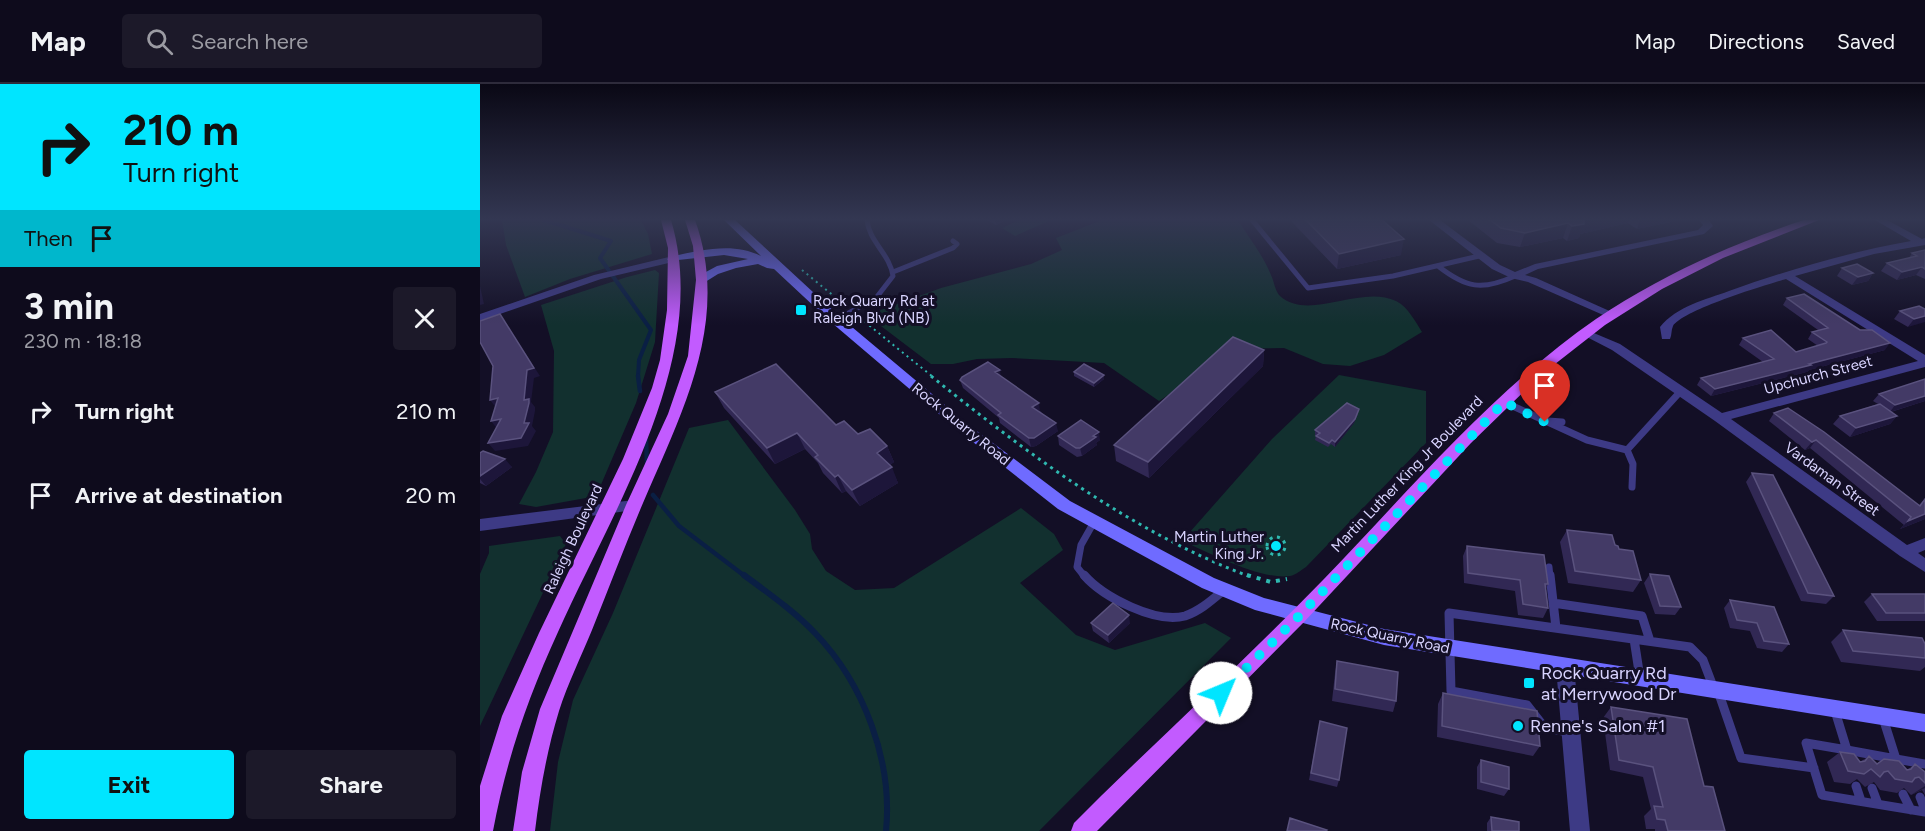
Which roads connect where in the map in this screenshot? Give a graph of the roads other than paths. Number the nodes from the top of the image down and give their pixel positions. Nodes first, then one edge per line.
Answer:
1 (673, 255) edge
2 (700, 255) junction
3 (773, 255) edge
4 (886, 255) edge
5 (936, 255) edge
6 (1281, 255) edge
7 (1593, 255) edge
8 (1721, 255) edge
9 (1871, 255) edge
10 (1479, 256) joint
11 (673, 259) junction
12 (759, 260) junction
13 (1438, 266) junction
14 (789, 268) junction
15 (893, 272) junction
16 (1787, 275) junction
17 (1515, 276) junction
18 (702, 280) junction
19 (1610, 315) junction
20 (480, 318) edge
21 (836, 320) junction
22 (1585, 333) junction
23 (1666, 337) dead end
24 (1925, 362) edge
25 (1679, 393) junction
26 (1504, 402) junction
27 (1720, 418) junction
28 (1545, 422) junction
29 (1563, 422) dead end
30 (1577, 429) dead end
31 (1587, 440) junction
32 (1627, 450) junction
33 (1632, 487) dead end
34 (634, 505) junction
35 (607, 509) junction
36 (1094, 522) junction
37 (480, 525) edge
38 (1925, 544) edge
39 (1905, 552) junction
40 (1925, 566) edge
41 (1549, 567) dead end
42 (1224, 590) junction
43 (1553, 603) junction
44 (1299, 616) junction
45 (1556, 628) junction
46 (1635, 639) junction
47 (1650, 641) junction
48 (1448, 649) junction
49 (1565, 667) junction
50 (1640, 678) junction
51 (1716, 689) junction
52 (1834, 707) junction
53 (1882, 715) junction
54 (1925, 723) edge
55 (1571, 733) junction
56 (1850, 754) junction
57 (1896, 762) junction
58 (1922, 764) edge
59 (1814, 768) junction
60 (1925, 777) edge
61 (1856, 786) dead end
62 (1872, 788) dead end
63 (1903, 794) dead end
64 (1920, 797) dead end
65 (1861, 801) junction
66 (1878, 804) junction
67 (1911, 810) junction
68 (1925, 811) edge
69 (482, 821) edge
70 (524, 831) edge
71 (1082, 831) edge
72 (1580, 831) edge

1 - 11 main road
2 - 11 main road, Rock Quarry Road
2 - 12 main road, Rock Quarry Road
2 - 18 main road
3 - 14 main road, Rock Quarry Road
4 - 15 lane
5 - 15 lane
6 - 13 lane
7 - 17 street
8 - 19 main road, Martin Luther King Jr Boulevard
9 - 16 street
10 - 13 lane
10 - 17 street
11 - 20 street
11 - 35 main road, Raleigh Boulevard
12 - 14 main road, Rock Quarry Road
12 - 18 main road
13 - 17 lane
14 - 21 main road, Rock Quarry Road
15 - 21 lane
16 - 23 street
16 - 24 street
17 - 19 street
18 - 34 main road
19 - 22 main road, Martin Luther King Jr Boulevard
21 - 36 main road, Rock Quarry Road
22 - 25 street, Vardaman Street
22 - 26 main road, Martin Luther King Jr Boulevard
24 - 27 street, Upchurch Street
25 - 27 street, Vardaman Street
25 - 32 lane
26 - 28 lane
26 - 44 main road, Martin Luther King Jr Boulevard
27 - 39 street, Vardaman Street
28 - 29 lane
28 - 31 lane
30 - 31 lane
31 - 32 lane
32 - 33 lane
34 - 35 street
34 - 70 main road
35 - 37 street
35 - 69 main road, Raleigh Boulevard
36 - 42 main road, Rock Quarry Road
36 - 42 lane
38 - 39 street
39 - 40 street, Vardaman Street
41 - 43 lane
42 - 44 main road, Rock Quarry Road
43 - 45 lane
43 - 47 lane
44 - 48 main road, Rock Quarry Road
44 - 71 main road, Martin Luther King Jr Boulevard
45 - 46 lane
45 - 48 lane
46 - 47 lane
46 - 50 lane
47 - 51 lane
48 - 49 main road, Rock Quarry Road
48 - 55 lane
49 - 50 main road, Rock Quarry Road
49 - 55 street
50 - 51 main road, Rock Quarry Road
51 - 52 main road, Rock Quarry Road
51 - 59 lane
52 - 53 main road, Rock Quarry Road
52 - 56 lane
53 - 54 main road, Rock Quarry Road
53 - 57 lane
55 - 72 street
56 - 57 lane
56 - 59 lane
57 - 58 lane
58 - 60 lane
59 - 65 lane
61 - 65 lane
62 - 66 lane
63 - 67 lane
64 - 68 lane
65 - 66 lane
66 - 67 lane
67 - 68 lane

